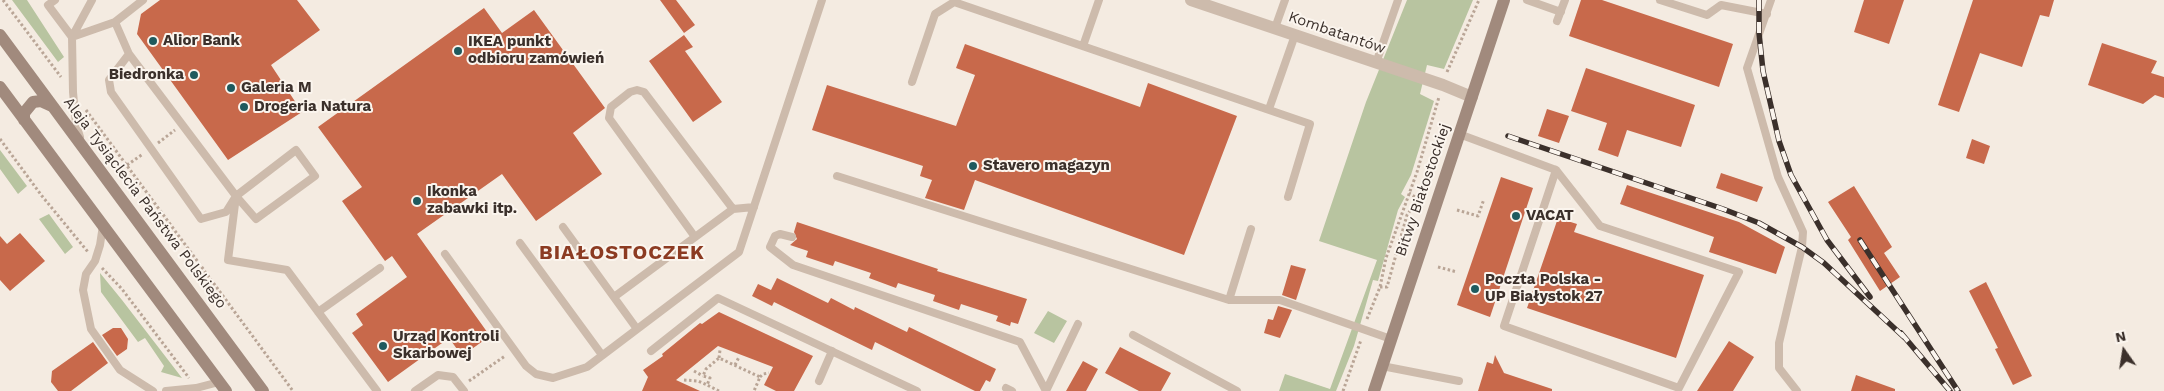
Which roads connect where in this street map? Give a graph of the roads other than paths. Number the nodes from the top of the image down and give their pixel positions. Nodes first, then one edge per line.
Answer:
1 (92, 0) edge
2 (143, 0) edge
3 (822, 0) edge
4 (1099, 0) edge
5 (1191, 0) edge
6 (1285, 0) edge
7 (1398, 0) edge
8 (1504, 0) edge
9 (1527, 0) edge
10 (1565, 0) edge
11 (1660, 0) edge
12 (1771, 0) edge
13 (50, 2) edge
14 (1721, 2) edge
15 (1561, 12) junction
16 (1767, 14) junction
17 (1557, 21) dead end
18 (115, 22) junction
19 (1275, 28) junction
20 (0, 35) edge
21 (1295, 35) junction
22 (72, 37) junction
23 (1083, 46) junction
24 (129, 54) junction
25 (1376, 63) junction
26 (912, 82) dead end
27 (0, 87) edge
28 (1472, 97) junction
29 (52, 106) junction
30 (1269, 109) junction
31 (24, 120) junction
32 (1459, 134) junction
33 (83, 146) junction
34 (1556, 170) junction
35 (837, 176) dead end
36 (236, 196) junction
37 (1288, 197) dead end
38 (754, 207) junction
39 (733, 210) junction
40 (104, 225) junction
41 (563, 227) dead end
42 (1251, 229) dead end
43 (695, 237) junction
44 (792, 237) dead end
45 (520, 243) dead end
46 (445, 254) dead end
47 (380, 268) dead end
48 (614, 297) junction
49 (1229, 300) junction
50 (318, 312) junction
51 (1078, 324) dead end
52 (637, 329) junction
53 (1133, 335) dead end
54 (1391, 338) junction
55 (651, 351) dead end
56 (832, 351) junction
57 (602, 356) junction
58 (1382, 366) junction
59 (819, 381) dead end
60 (1459, 382) dead end
61 (223, 386) edge
62 (462, 389) edge
63 (153, 391) edge
64 (166, 391) edge
65 (264, 391) edge
66 (377, 391) edge
67 (415, 391) edge
68 (917, 391) edge
69 (1046, 391) edge
70 (1237, 391) edge
71 (1374, 391) edge
72 (1797, 391) edge

1 - 22 lane
2 - 18 lane
3 - 38 lane
4 - 23 lane
5 - 19 street, Kombatantów
6 - 19 lane
7 - 25 lane
8 - 28 main road, Bitwy Białostockiej
9 - 15 lane
10 - 15 lane
11 - 14 lane
12 - 16 lane
13 - 22 lane
14 - 16 lane
15 - 17 lane
16 - 72 lane
18 - 22 lane
18 - 24 lane
19 - 21 street, Kombatantów
20 - 29 main road, Aleja Tysiąclecia Państwa Polskiego
21 - 25 street, Kombatantów
21 - 30 lane
22 - 33 lane
23 - 26 lane
23 - 30 lane
24 - 36 lane
24 - 36 lane
25 - 28 street, Kombatantów
27 - 31 main road
28 - 32 main road, Bitwy Białostockiej
29 - 31 main road
29 - 33 main road, Aleja Tysiąclecia Państwa Polskiego
30 - 37 lane
31 - 40 main road
32 - 34 lane
32 - 54 main road, Bitwy Białostockiej
33 - 65 main road, Aleja Tysiąclecia Państwa Polskiego
34 - 34 lane
35 - 49 lane
36 - 36 lane
36 - 50 lane
38 - 39 lane
38 - 52 lane
39 - 43 lane
39 - 43 lane
40 - 61 main road
40 - 63 lane
41 - 48 lane
42 - 49 lane
43 - 48 lane
44 - 69 lane
45 - 57 lane
46 - 57 lane
47 - 50 lane
48 - 52 lane
49 - 54 lane
50 - 66 lane
51 - 69 lane
52 - 57 lane
53 - 70 lane
54 - 58 main road, Bitwy Białostockiej
55 - 56 lane
56 - 59 lane
56 - 68 lane
58 - 60 lane
58 - 71 main road, Bitwy Białostockiej
61 - 64 lane
62 - 67 lane

